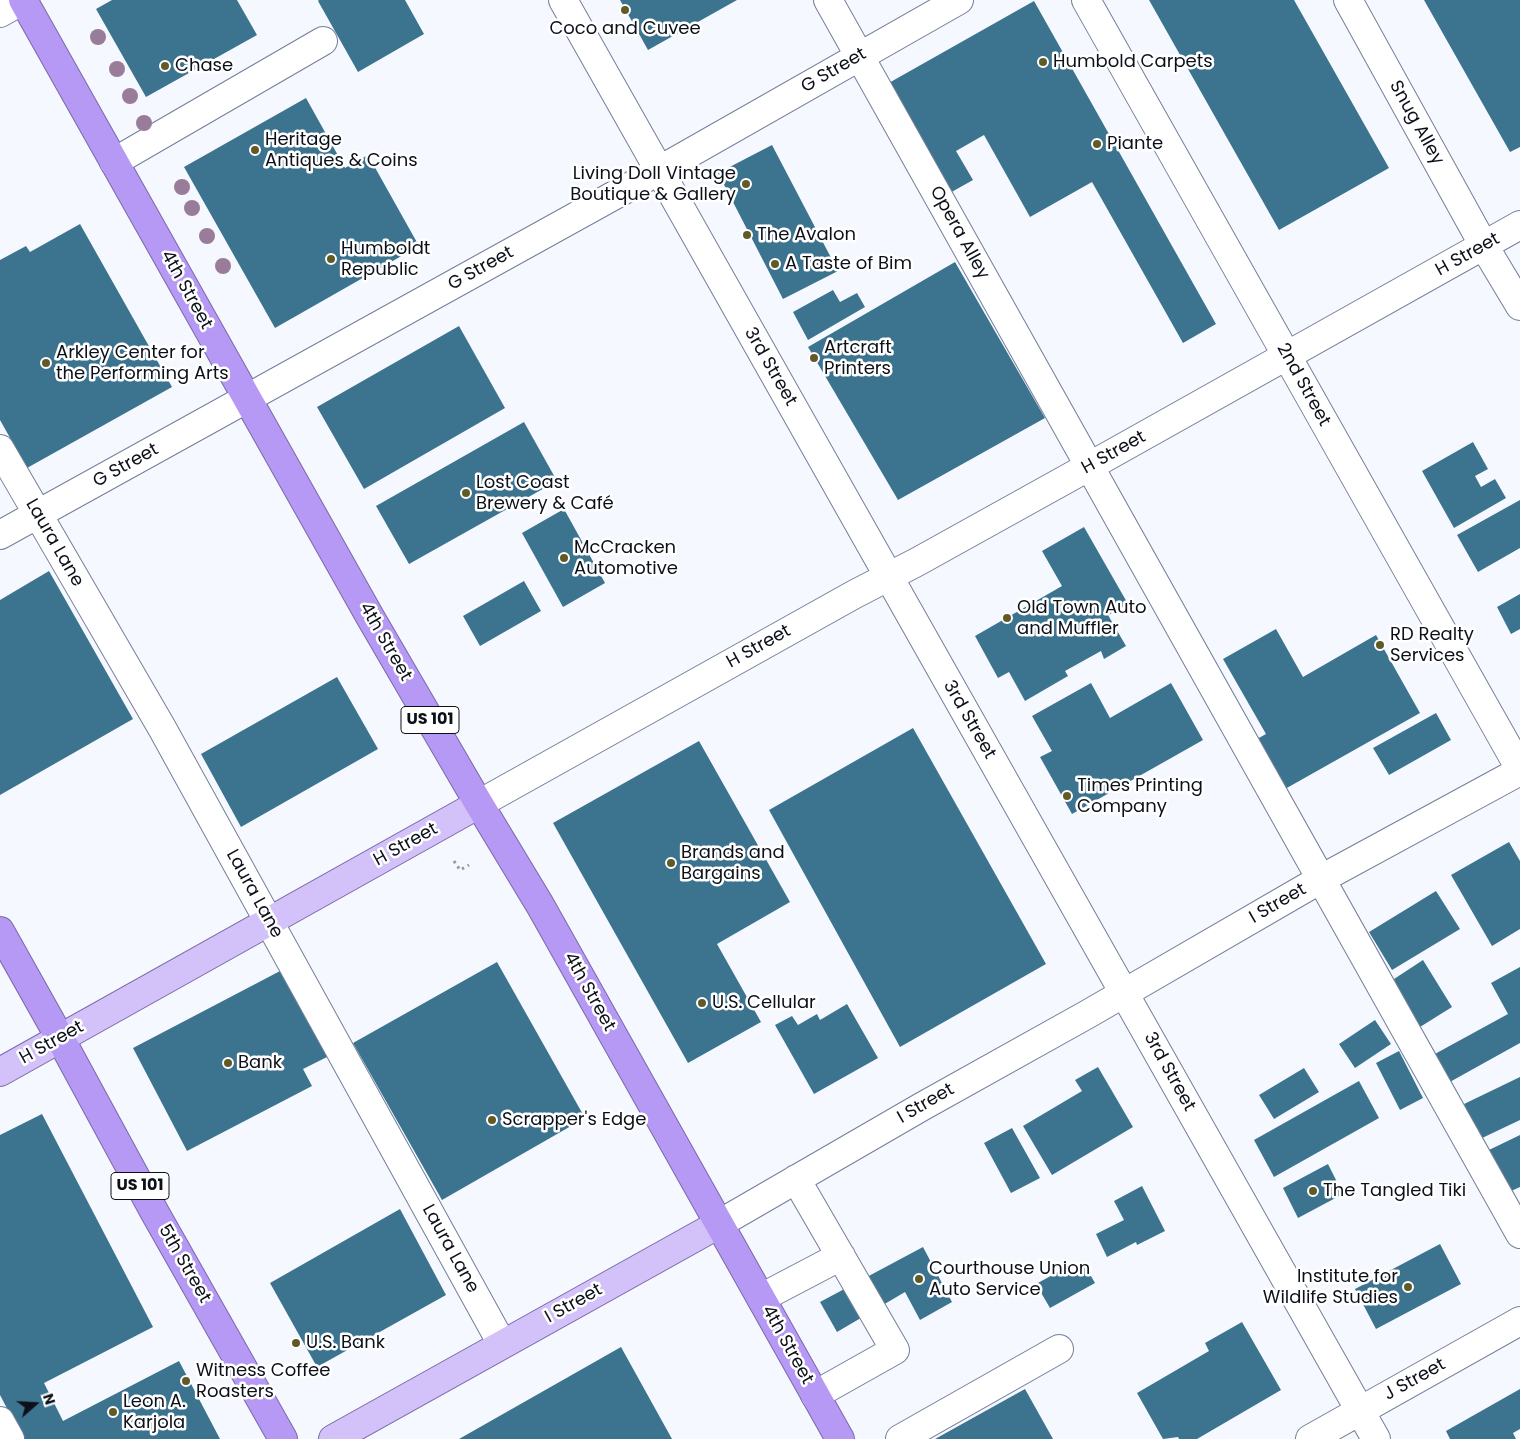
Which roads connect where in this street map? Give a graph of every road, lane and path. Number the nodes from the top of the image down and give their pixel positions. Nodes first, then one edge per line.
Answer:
1 (23, 0) edge
2 (563, 0) edge
3 (828, 0) edge
4 (959, 0) edge
5 (1086, 0) edge
6 (1348, 0) edge
7 (0, 14) edge
8 (323, 41) dead end
9 (859, 56) junction
10 (114, 162) junction
11 (660, 170) junction
12 (1520, 225) edge
13 (1484, 246) junction
14 (1520, 306) edge
15 (1287, 356) junction
16 (248, 399) junction
17 (0, 449) edge
18 (1090, 466) junction
19 (37, 514) junction
20 (0, 535) edge
21 (889, 576) junction
22 (1520, 771) edge
23 (478, 804) junction
24 (454, 861) dead end
25 (470, 865) dead end
26 (1321, 879) junction
27 (269, 922) junction
28 (0, 931) edge
29 (1124, 993) junction
30 (60, 1038) junction
31 (0, 1072) edge
32 (796, 1179) junction
33 (719, 1224) junction
34 (1520, 1234) edge
35 (841, 1256) junction
36 (761, 1298) junction
37 (1520, 1321) edge
38 (502, 1344) junction
39 (1059, 1349) dead end
40 (815, 1395) junction
41 (1360, 1411) junction
42 (0, 1421) edge
43 (10, 1439) edge
44 (283, 1439) edge
45 (333, 1439) edge
46 (840, 1439) edge
47 (900, 1439) edge
48 (1310, 1439) edge
49 (1376, 1439) edge

1 - 7 street
1 - 10 highway, 4th Street / US 101
2 - 11 street, 3rd Street
3 - 9 street, Opera Alley
4 - 9 street, G Street
5 - 15 street, 2nd Street
6 - 13 street, Snug Alley
8 - 10 street
9 - 11 street, G Street
9 - 18 street, Opera Alley
10 - 16 highway, 4th Street / US 101
11 - 16 street, G Street
11 - 21 street, 3rd Street
12 - 13 street, H Street
13 - 14 street, Snug Alley
13 - 15 street, H Street
15 - 18 street, H Street
15 - 22 street, 2nd Street
16 - 19 street, G Street
16 - 23 highway, 4th Street / US 101
17 - 19 street, Laura Lane
18 - 21 street, H Street
18 - 26 street, Opera Alley
19 - 20 street, G Street
19 - 27 street, Laura Lane
21 - 23 street, H Street
21 - 29 street, 3rd Street
22 - 26 street, I Street
23 - 27 main road, H Street
23 - 33 highway, 4th Street / US 101
24 - 25 path
26 - 29 street, I Street
26 - 34 street, Opera Alley
27 - 30 main road, H Street
27 - 38 street, Laura Lane
28 - 30 highway, 5th Street / US 101
29 - 32 street, I Street
29 - 41 street, 3rd Street
30 - 31 main road, H Street
30 - 44 highway, 5th Street / US 101
32 - 33 street, I Street
32 - 35 street
33 - 36 highway, 4th Street / US 101
33 - 38 main road, I Street
35 - 36 street
35 - 40 street
36 - 40 highway, 4th Street / US 101
37 - 41 street, J Street
38 - 45 main road, I Street
39 - 47 street
40 - 46 highway, 4th Street / US 101
41 - 48 street, J Street
41 - 49 street, 3rd Street
42 - 43 street

